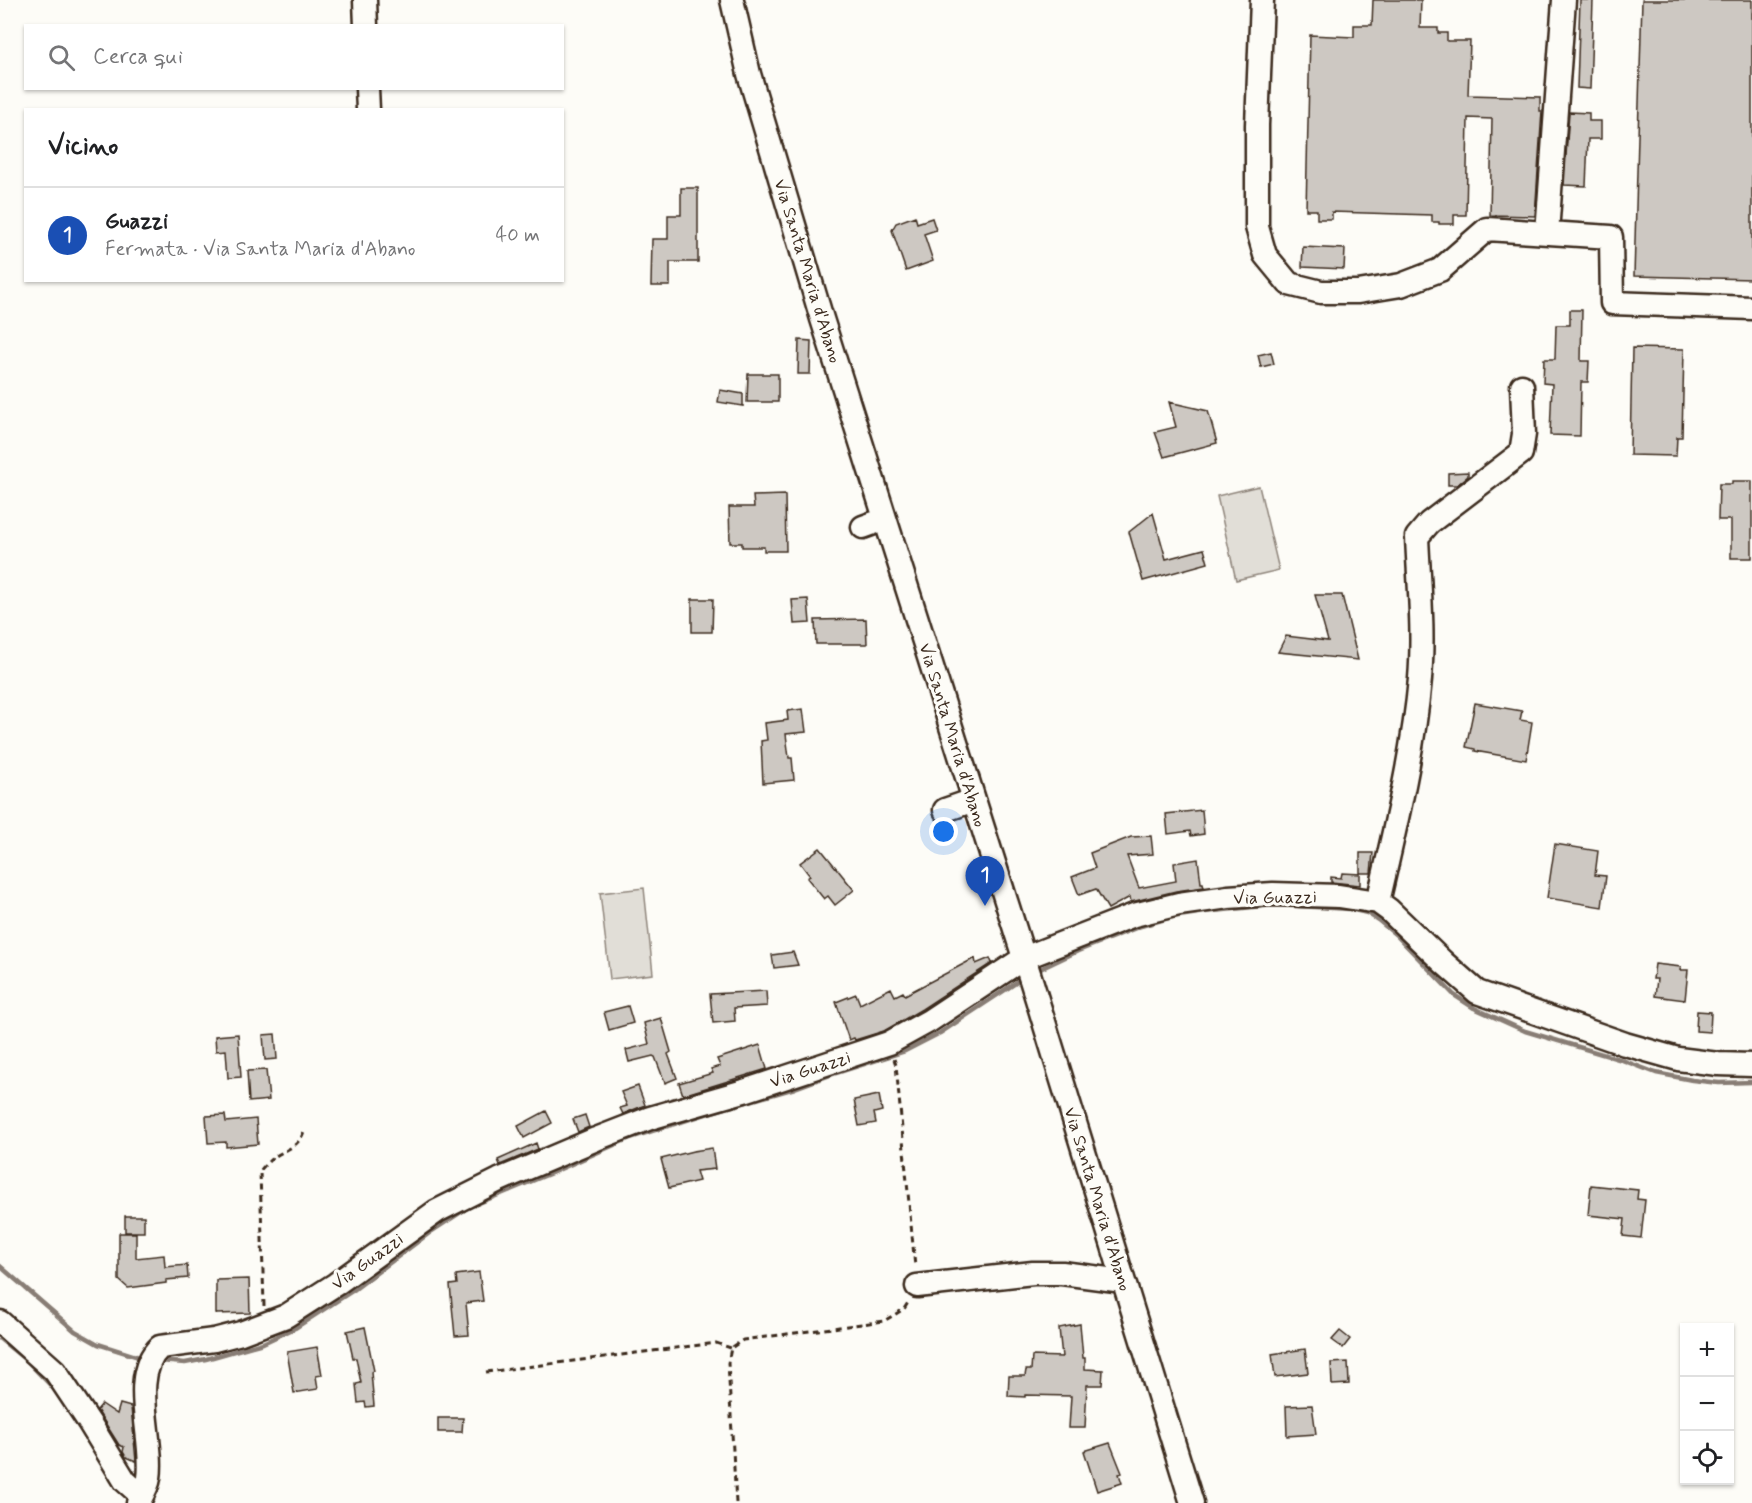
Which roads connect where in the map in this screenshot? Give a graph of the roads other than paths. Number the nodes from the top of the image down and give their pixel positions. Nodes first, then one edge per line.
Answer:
1 (365, 0) edge
2 (732, 0) edge
3 (1262, 0) edge
4 (1564, 0) edge
5 (366, 24) edge
6 (367, 90) edge
7 (368, 108) edge
8 (1547, 233) junction
9 (1752, 308) edge
10 (1522, 386) dead end
11 (885, 519) junction
12 (863, 527) dead end
13 (974, 800) junction
14 (945, 810) dead end
15 (1378, 902) junction
16 (1027, 969) junction
17 (1752, 1065) edge
18 (1123, 1281) junction
19 (917, 1286) road end
20 (0, 1322) edge
21 (140, 1499) edge
22 (1192, 1503) edge

1 - 5 street
2 - 11 street, Via Santa Maria d'Abano
3 - 8 street
4 - 8 street
6 - 7 street
8 - 9 street
10 - 15 street
11 - 12 street
11 - 13 street, Via Santa Maria d'Abano
13 - 14 street
13 - 16 street, Via Santa Maria d'Abano
15 - 16 street, Via Guazzi
15 - 17 street
16 - 18 street, Via Santa Maria d'Abano
16 - 21 street, Via Guazzi
18 - 19 street, Via Santa Maria d'Abano
18 - 22 street, Via Santa Maria d'Abano
20 - 21 street

